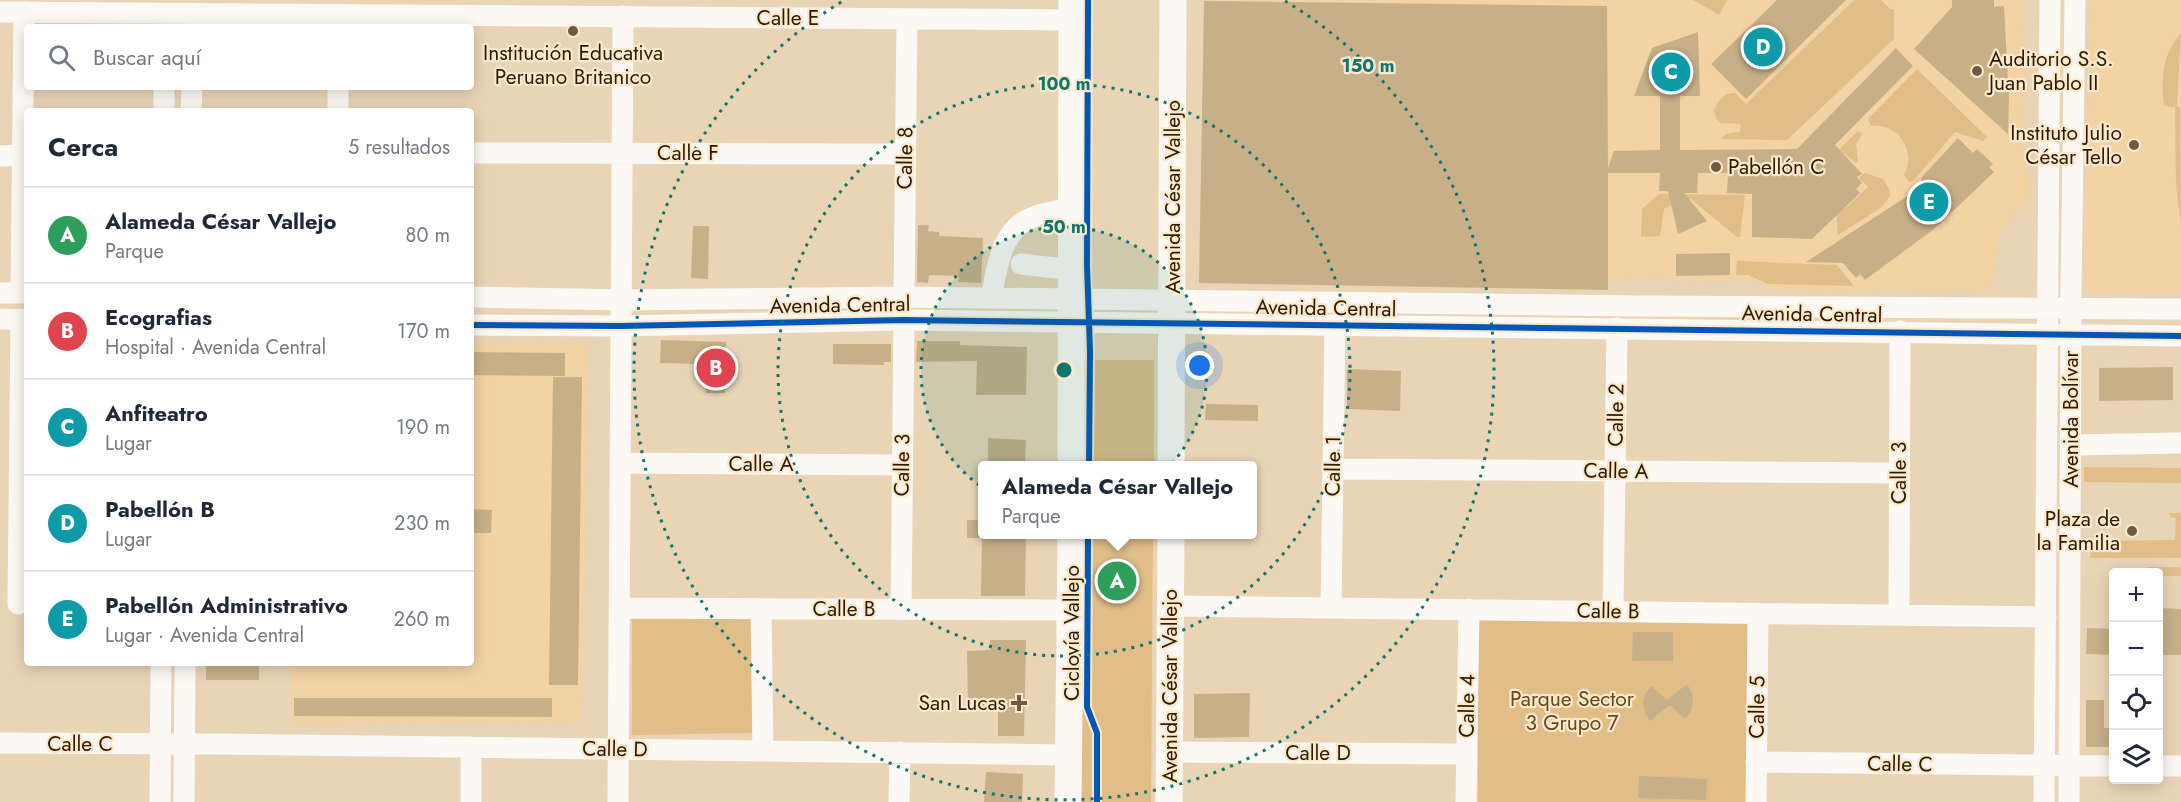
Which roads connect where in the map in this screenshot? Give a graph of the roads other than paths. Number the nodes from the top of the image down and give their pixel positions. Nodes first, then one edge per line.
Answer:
1 (1173, 0) edge
2 (2050, 0) edge
3 (2074, 0) edge
4 (480, 8) edge
5 (764, 9) edge
6 (1072, 10) edge
7 (0, 12) edge
8 (24, 12) junction
9 (164, 13) edge
10 (193, 13) edge
11 (623, 16) junction
12 (907, 19) junction
13 (338, 21) edge
14 (164, 90) edge
15 (192, 90) edge
16 (338, 90) edge
17 (164, 108) edge
18 (191, 108) edge
19 (338, 108) edge
20 (2050, 110) junction
21 (2073, 110) junction
22 (474, 153) edge
23 (622, 153) junction
24 (905, 154) junction
25 (22, 155) junction
26 (0, 156) edge
27 (1072, 208) junction
28 (1009, 263) junction
29 (1073, 270) junction
30 (16, 293) edge
31 (474, 297) edge
32 (904, 297) junction
33 (991, 298) junction
34 (621, 300) junction
35 (2049, 308) junction
36 (2071, 308) junction
37 (2181, 309) edge
38 (1073, 310) junction
39 (1172, 311) junction
40 (16, 319) edge
41 (904, 320) junction
42 (1335, 324) junction
43 (474, 325) edge
44 (621, 326) junction
45 (1617, 328) junction
46 (1900, 331) junction
47 (2049, 335) junction
48 (2072, 335) junction
49 (2181, 336) edge
50 (2181, 443) edge
51 (2071, 445) junction
52 (1071, 461) edge
53 (1172, 461) edge
54 (10, 462) edge
55 (620, 464) junction
56 (902, 465) junction
57 (1333, 469) junction
58 (1615, 471) junction
59 (1899, 473) junction
60 (1071, 539) edge
61 (1171, 539) edge
62 (15, 604) edge
63 (1170, 606) junction
64 (619, 608) junction
65 (1331, 608) junction
66 (761, 609) junction
67 (1469, 609) junction
68 (901, 610) junction
69 (1070, 610) junction
70 (1613, 611) junction
71 (1758, 613) junction
72 (1899, 615) junction
73 (2046, 617) junction
74 (161, 666) edge
75 (185, 666) edge
76 (0, 743) edge
77 (161, 744) junction
78 (185, 744) junction
79 (471, 747) junction
80 (618, 749) junction
81 (763, 751) junction
82 (900, 752) junction
83 (1169, 752) junction
84 (1466, 754) junction
85 (1068, 755) junction
86 (1756, 762) junction
87 (2045, 765) junction
88 (2070, 766) junction
89 (2109, 766) edge
90 (2163, 766) edge
91 (2181, 766) edge
92 (160, 802) edge
93 (184, 802) edge
94 (471, 802) edge
95 (618, 802) edge
96 (899, 802) edge
97 (1068, 802) edge
98 (1169, 802) edge
99 (1466, 802) edge
100 (1756, 802) edge
101 (2044, 802) edge
102 (2069, 802) edge

1 - 39 main road, Avenida César Vallejo
2 - 20 street, Avenida Bolívar
3 - 21 street, Avenida Bolívar
4 - 11 street, Calle E
4 - 13 street, Calle E
5 - 11 street, Calle E
5 - 12 street, Calle E
6 - 12 street, Calle E
6 - 27 main road
7 - 8 street, Calle E
8 - 9 street, Calle E
8 - 25 street
9 - 10 street, Calle E
10 - 13 street, Calle E
11 - 23 street
12 - 24 street, Calle 8
14 - 17 street
15 - 18 street
16 - 19 street
20 - 21 street
20 - 35 street, Avenida Bolívar
21 - 36 street, Avenida Bolívar
22 - 23 street, Calle F
23 - 24 street, Calle F
23 - 34 street
24 - 32 street, Calle 8
25 - 26 street
25 - 30 street
27 - 28 street
27 - 29 main road
28 - 29 street
28 - 33 street
29 - 38 main road
31 - 34 street, Avenida Central
32 - 33 street, Avenida Central
32 - 34 street, Avenida Central
33 - 38 street, Avenida Central
34 - 44 street
35 - 36 street, Avenida Central
35 - 39 street, Avenida Central
35 - 47 street, Avenida Bolívar
36 - 37 street, Avenida Central
36 - 48 street, Avenida Bolívar
38 - 39 street, Avenida Central
38 - 41 street, Avenida Central
38 - 52 main road
39 - 42 street, Avenida Central
39 - 53 main road, Avenida César Vallejo
40 - 54 street
41 - 44 street, Avenida Central
41 - 56 street, Calle 3
42 - 45 street, Avenida Central
42 - 57 street, Calle 1
43 - 44 street, Avenida Central
44 - 55 street
45 - 46 street, Avenida Central
45 - 58 street, Calle 2
46 - 47 street, Avenida Central
46 - 59 street, Calle 3
47 - 48 street, Avenida Central
47 - 73 street, Avenida Bolívar
48 - 49 street, Avenida Central
48 - 51 street, Avenida Bolívar
50 - 51 street
51 - 88 street, Avenida Bolívar
54 - 62 street
55 - 56 street, Calle A
55 - 64 street
56 - 68 street, Calle 3
57 - 58 street, Calle A
57 - 65 street, Calle 1
58 - 59 street, Calle A
58 - 70 street, Calle 2
59 - 72 street, Calle 3
60 - 69 main road
61 - 63 main road, Avenida César Vallejo
63 - 65 street, Calle B
63 - 83 main road, Avenida César Vallejo
64 - 66 street, Calle B
64 - 80 street
65 - 67 street, Calle B
66 - 68 street, Calle B
66 - 81 street
67 - 70 street, Calle B
67 - 84 street, Calle 4
68 - 69 street, Calle B
69 - 85 main road
70 - 71 street, Calle B
71 - 72 street, Calle B
71 - 86 street, Calle 5
72 - 73 street, Calle B
73 - 87 street, Avenida Bolívar
74 - 77 street
75 - 78 street
76 - 77 street, Calle C
77 - 78 street, Calle D
77 - 92 street
78 - 79 street, Calle D
78 - 93 street
79 - 80 street, Calle D
79 - 94 street
80 - 81 street, Calle D
80 - 95 street
81 - 82 street, Calle D
82 - 85 street, Calle D
82 - 96 street
83 - 84 street, Calle D
83 - 98 main road, Avenida César Vallejo
84 - 99 street, Calle 4
85 - 97 main road
86 - 87 street, Calle C
86 - 100 street, Calle 5
87 - 88 street
87 - 101 street, Avenida Bolívar
88 - 89 street
88 - 102 street, Avenida Bolívar
90 - 91 street

